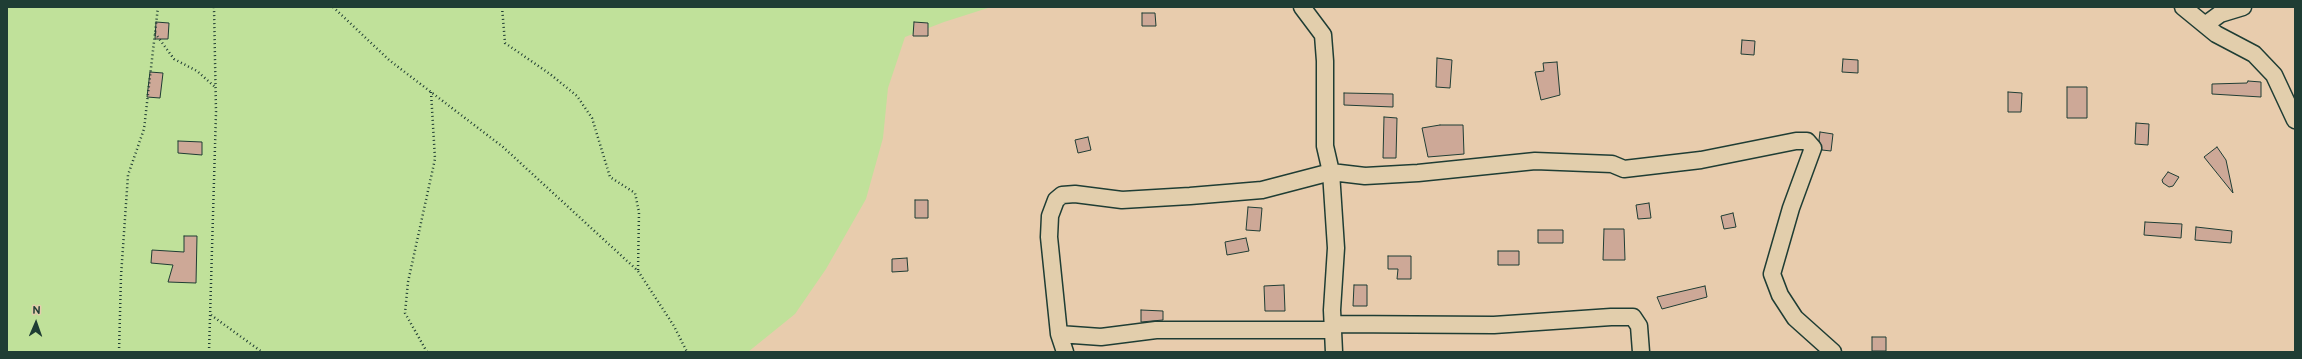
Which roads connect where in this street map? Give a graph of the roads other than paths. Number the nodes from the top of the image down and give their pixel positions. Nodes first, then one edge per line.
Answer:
1 (1302, 7) edge
2 (2183, 7) edge
3 (2244, 7) edge
4 (2205, 25) junction
5 (2295, 120) edge
6 (1331, 172) junction
7 (1333, 327) junction
8 (1060, 334) junction
9 (1065, 352) edge
10 (1334, 352) edge
11 (1641, 352) edge
12 (1833, 352) edge

1 - 6 street
2 - 4 street
3 - 4 street
4 - 5 street
6 - 7 street
6 - 8 street
6 - 12 street
7 - 8 street
7 - 10 street
7 - 11 street
8 - 9 street

